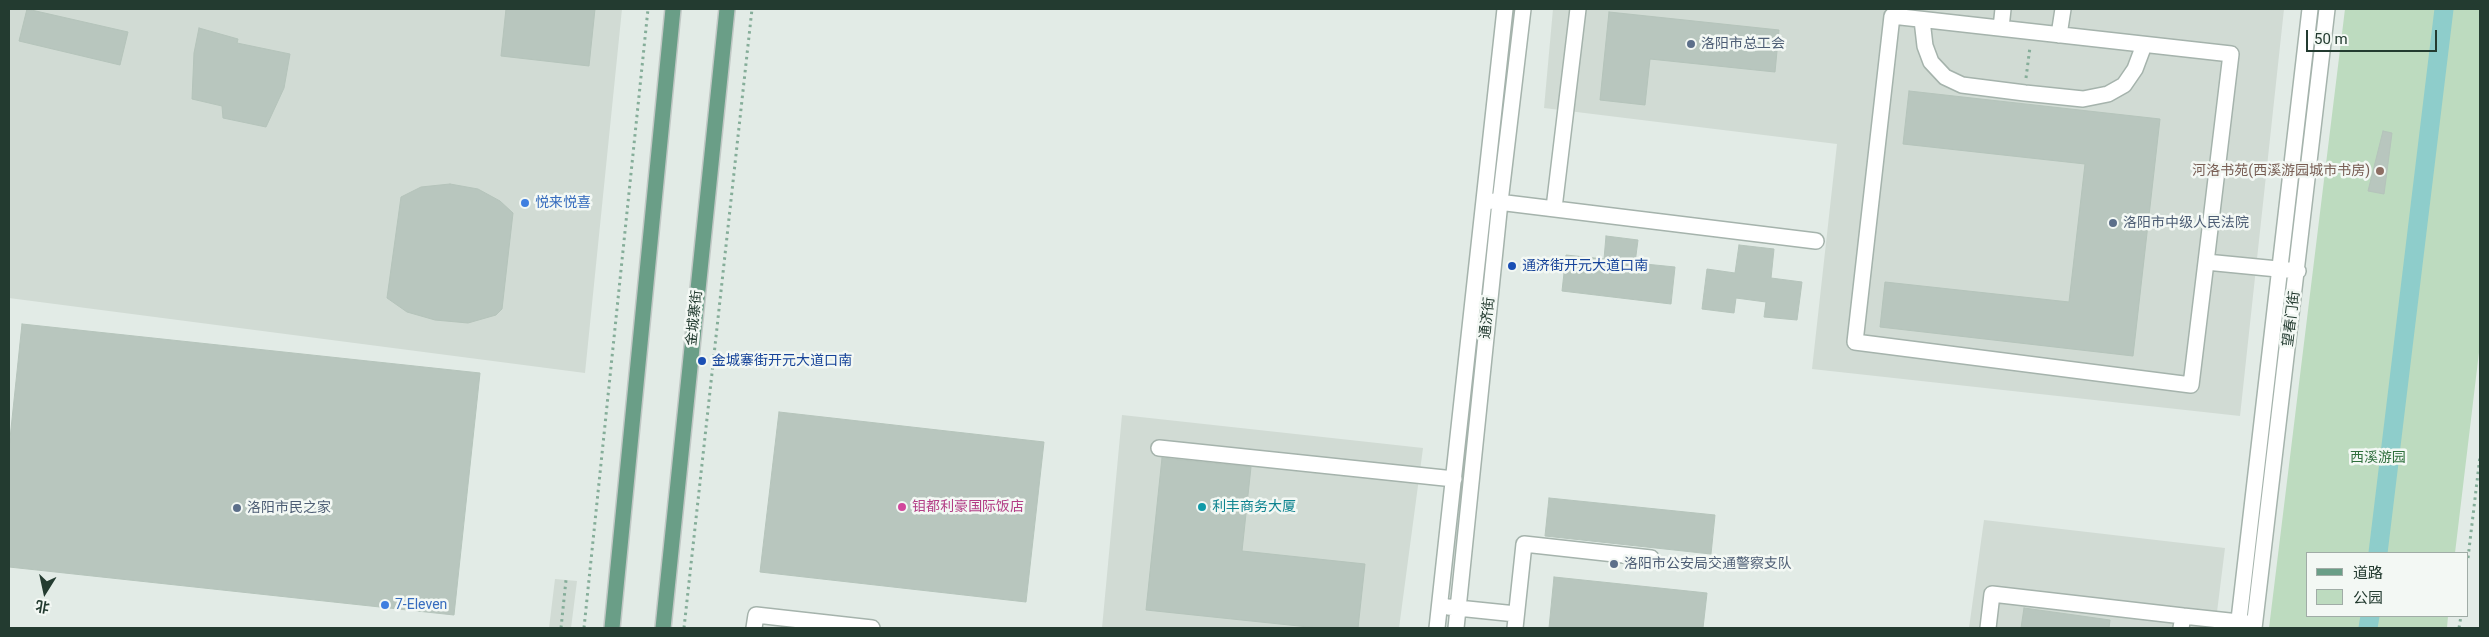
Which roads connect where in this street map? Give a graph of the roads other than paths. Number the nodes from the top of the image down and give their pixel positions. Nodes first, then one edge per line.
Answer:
1 (673, 9) edge
2 (727, 9) edge
3 (1504, 9) edge
4 (1523, 9) edge
5 (1578, 9) edge
6 (2003, 9) edge
7 (2063, 9) edge
8 (2310, 9) edge
9 (2327, 9) edge
10 (1922, 20) junction
11 (2001, 28) junction
12 (2059, 35) junction
13 (2144, 45) junction
14 (1484, 200) junction
15 (1500, 202) junction
16 (1554, 208) junction
17 (1816, 241) dead end
18 (2206, 262) junction
19 (2280, 270) junction
20 (2298, 271) junction
21 (1159, 448) dead end
22 (1454, 479) junction
23 (1652, 558) dead end
24 (1440, 606) junction
25 (1458, 608) junction
26 (1516, 621) edge
27 (2182, 622) edge
28 (2238, 625) edge
29 (2254, 626) edge
30 (612, 628) edge
31 (662, 628) edge
32 (754, 628) edge
33 (872, 628) edge
34 (1437, 628) edge
35 (1456, 628) edge
36 (1988, 628) edge

1 - 30 main road
2 - 31 main road, 金城寨街
3 - 14 street, 通济街
4 - 15 street, 通济街
5 - 16 street
6 - 11 street
7 - 12 street
8 - 19 street, 望春门街
9 - 20 street, 望春门街
10 - 11 street
10 - 13 street
10 - 18 street
11 - 12 street
12 - 13 street
13 - 18 street
14 - 15 street
14 - 22 street, 通济街
15 - 16 street
15 - 25 street, 通济街
16 - 17 street
18 - 19 street
19 - 20 street
19 - 28 street, 望春门街
20 - 29 street, 望春门街
21 - 22 street
22 - 24 street, 通济街
23 - 26 street
24 - 25 street
24 - 34 street, 通济街
25 - 26 street
25 - 35 street, 通济街
27 - 28 street
27 - 36 street
28 - 29 street
32 - 33 street

